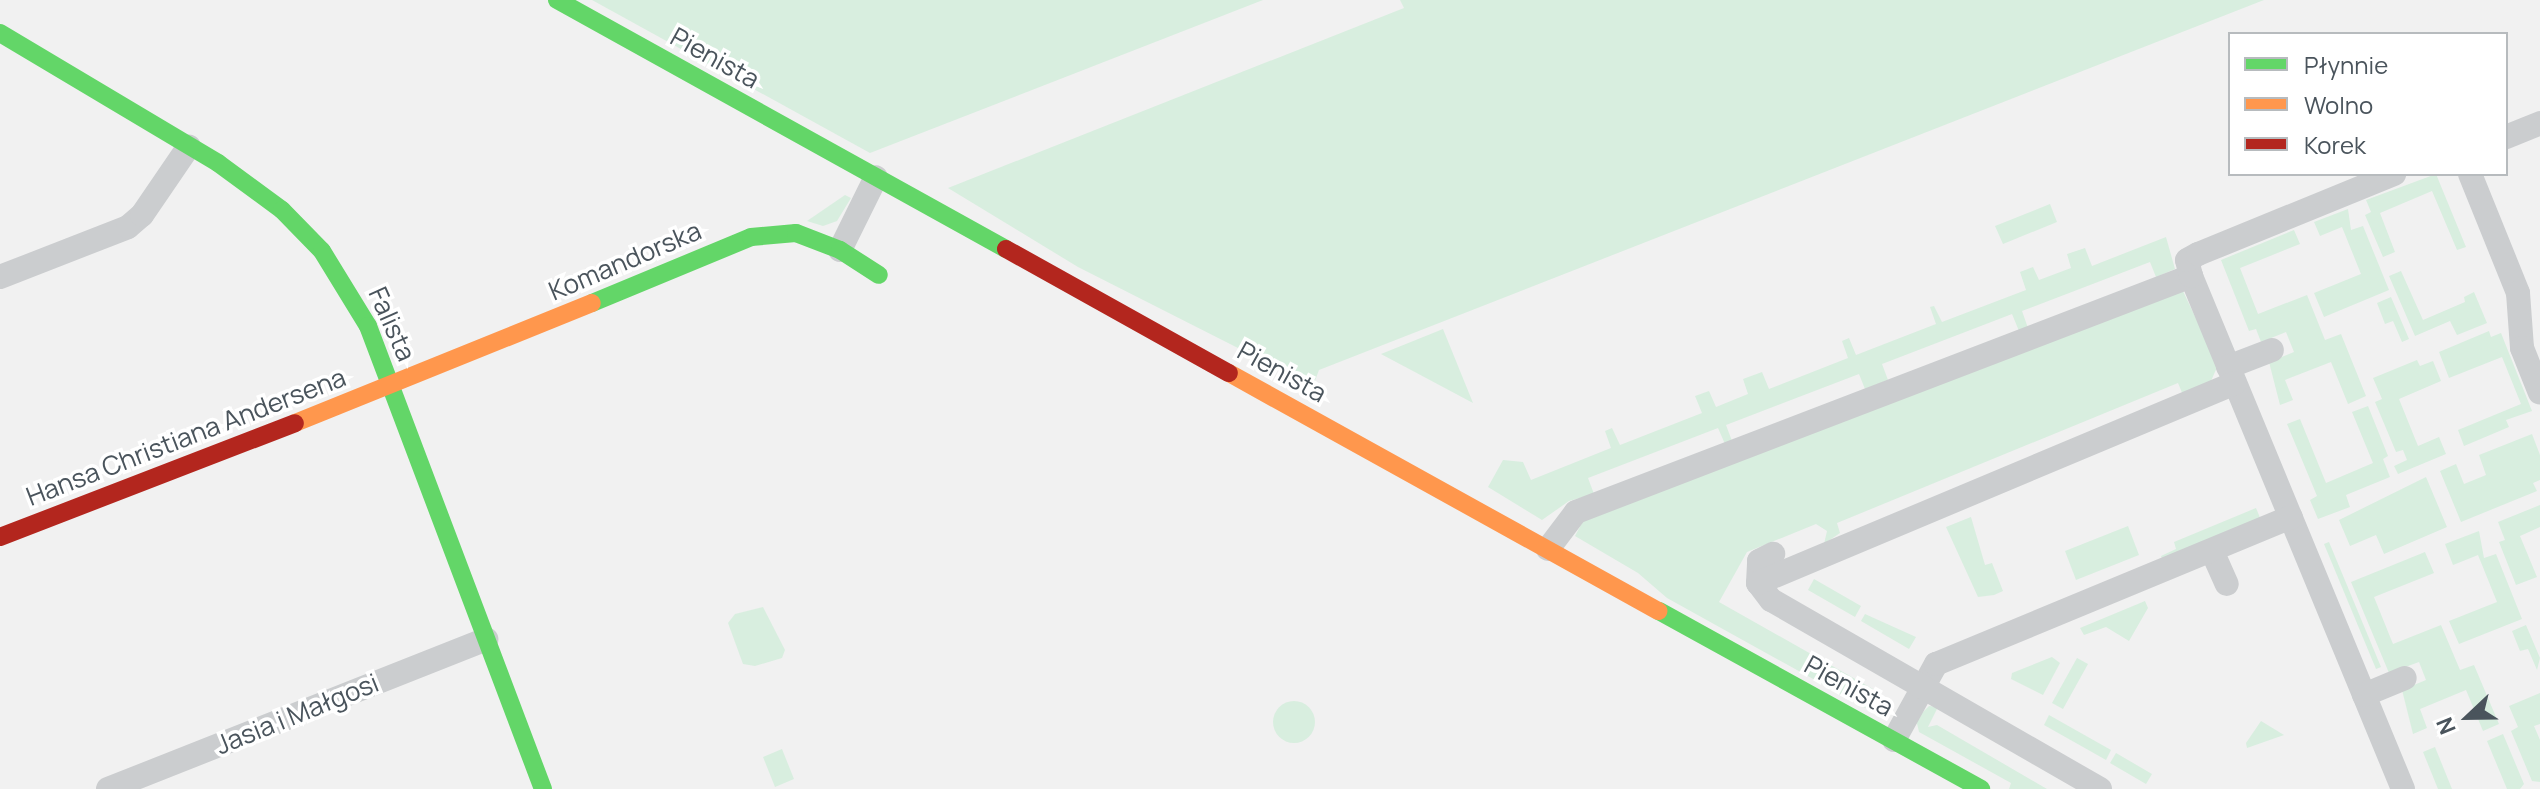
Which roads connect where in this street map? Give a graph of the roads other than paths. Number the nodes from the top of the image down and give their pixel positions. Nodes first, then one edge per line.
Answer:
1 (557, 0) edge
2 (0, 33) edge
3 (2540, 123) edge
4 (2508, 136) edge
5 (189, 146) junction
6 (2389, 176) edge
7 (2471, 176) edge
8 (876, 177) junction
9 (840, 250) junction
10 (879, 275) dead end
11 (2191, 276) junction
12 (0, 277) edge
13 (2272, 350) dead end
14 (2232, 375) junction
15 (391, 386) junction
16 (2540, 393) edge
17 (2291, 517) junction
18 (0, 537) edge
19 (1548, 549) junction
20 (2212, 551) junction
21 (1773, 554) dead end
22 (1758, 583) junction
23 (2227, 584) dead end
24 (486, 639) junction
25 (2405, 678) dead end
26 (1921, 689) junction
27 (2364, 695) junction
28 (1894, 740) junction
29 (108, 789) edge
30 (543, 789) edge
31 (1981, 789) edge
32 (2100, 789) edge
33 (2402, 789) edge

1 - 8 street, Pienista
2 - 5 street, Falista
3 - 4 street
5 - 12 street
5 - 15 street, Falista
6 - 11 street
7 - 16 street
8 - 9 street
8 - 19 street, Pienista
9 - 10 street, Komandorska
9 - 15 street, Komandorska
11 - 14 street
11 - 19 street
13 - 14 street
14 - 17 street
14 - 22 street
15 - 18 street, Hansa Christiana Andersena
15 - 24 street, Falista
17 - 20 street
17 - 27 street
19 - 28 street, Pienista
20 - 23 street
20 - 26 street
21 - 22 street
22 - 26 street
24 - 29 street, Jasia i Małgosi
24 - 30 street, Falista
25 - 27 street
26 - 28 street
26 - 32 street
27 - 33 street
28 - 31 street, Pienista

